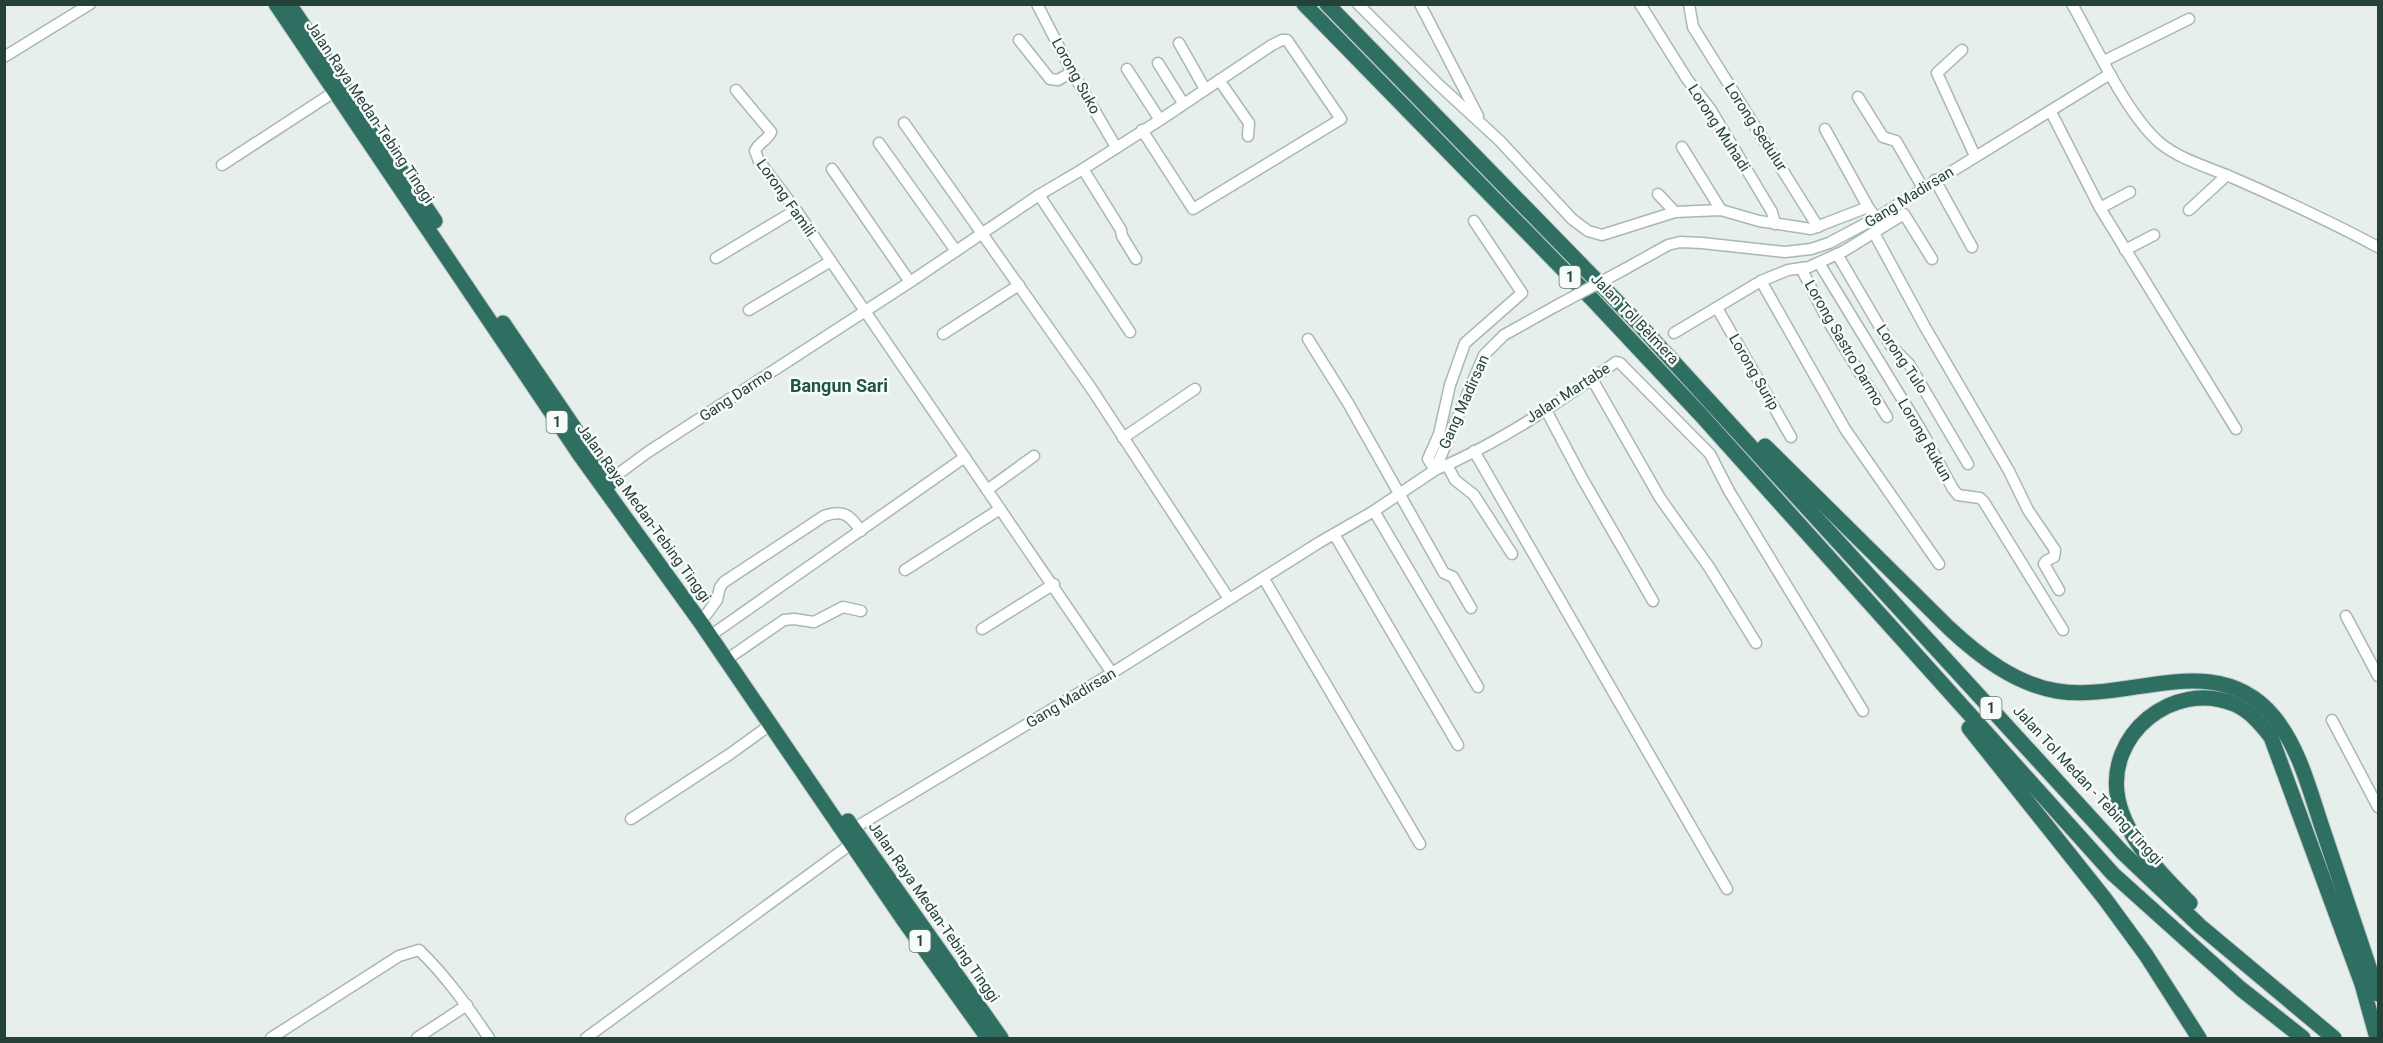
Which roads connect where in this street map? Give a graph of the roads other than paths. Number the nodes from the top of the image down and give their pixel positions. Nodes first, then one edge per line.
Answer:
1 (90, 4) edge
2 (276, 4) edge
3 (289, 4) edge
4 (1037, 4) edge
5 (1304, 4) edge
6 (1327, 4) edge
7 (1358, 4) edge
8 (1420, 4) edge
9 (1640, 4) edge
10 (1689, 4) edge
11 (2072, 4) edge
12 (2189, 19) dead end
13 (1019, 40) dead end
14 (1179, 43) dead end
15 (1962, 50) dead end
16 (4, 57) edge
17 (2104, 61) junction
18 (1158, 63) dead end
19 (1127, 69) dead end
20 (1072, 72) junction
21 (2110, 74) junction
22 (1219, 80) junction
23 (1205, 89) junction
24 (736, 90) dead end
25 (334, 92) junction
26 (1858, 97) dead end
27 (1183, 103) junction
28 (2051, 112) junction
29 (1160, 120) junction
30 (1481, 122) junction
31 (904, 123) dead end
32 (1825, 129) dead end
33 (1142, 130) junction
34 (1248, 136) dead end
35 (879, 143) dead end
36 (1116, 147) junction
37 (1682, 147) dead end
38 (1975, 156) junction
39 (222, 165) dead end
40 (832, 169) dead end
41 (1083, 170) junction
42 (2227, 175) junction
43 (1935, 180) junction
44 (1923, 188) junction
45 (2130, 192) dead end
46 (1658, 194) dead end
47 (1039, 195) junction
48 (1898, 204) junction
49 (1868, 207) junction
50 (2100, 208) junction
51 (796, 210) junction
52 (1721, 210) junction
53 (2189, 210) dead end
54 (1675, 212) junction
55 (1904, 214) junction
56 (1876, 218) junction
57 (1474, 221) dead end
58 (1775, 224) junction
59 (1818, 227) junction
60 (983, 233) junction
61 (1874, 233) junction
62 (2154, 235) dead end
63 (2379, 246) edge
64 (1972, 247) dead end
65 (2125, 250) junction
66 (956, 251) junction
67 (1837, 254) junction
68 (716, 258) dead end
69 (1136, 260) dead end
70 (1932, 260) dead end
71 (831, 261) junction
72 (1819, 263) junction
73 (1801, 268) junction
74 (1761, 281) junction
75 (910, 282) junction
76 (1019, 285) junction
77 (1717, 308) junction
78 (749, 310) dead end
79 (864, 312) junction
80 (1130, 332) dead end
81 (1674, 333) dead end
82 (943, 334) dead end
83 (1308, 339) dead end
84 (1592, 379) junction
85 (1195, 389) dead end
86 (1714, 404) junction
87 (1546, 410) junction
88 (1887, 417) dead end
89 (2236, 429) dead end
90 (1791, 437) dead end
91 (1123, 438) junction
92 (1474, 451) junction
93 (1034, 456) dead end
94 (965, 457) junction
95 (1968, 464) dead end
96 (1447, 465) junction
97 (1435, 470) junction
98 (610, 480) junction
99 (987, 490) junction
100 (1400, 494) junction
101 (1000, 509) junction
102 (1374, 511) junction
103 (861, 531) junction
104 (1334, 534) junction
105 (1512, 554) dead end
106 (1939, 564) dead end
107 (905, 570) dead end
108 (1263, 579) junction
109 (1054, 584) junction
110 (2059, 590) dead end
111 (1229, 599) junction
112 (1653, 602) dead end
113 (1471, 608) dead end
114 (861, 611) dead end
115 (706, 615) junction
116 (2346, 616) dead end
117 (982, 629) dead end
118 (2063, 630) dead end
119 (717, 631) junction
120 (1756, 643) dead end
121 (730, 657) junction
122 (1927, 669) junction
123 (1112, 673) junction
124 (2379, 676) edge
125 (1478, 687) dead end
126 (1863, 711) dead end
127 (2332, 720) dead end
128 (770, 725) junction
129 (1458, 745) dead end
130 (2379, 807) edge
131 (631, 819) dead end
132 (849, 836) junction
133 (1420, 844) dead end
134 (1727, 889) dead end
135 (2379, 994) edge
136 (2283, 998) junction
137 (467, 1005) junction
138 (271, 1038) edge
139 (417, 1038) edge
140 (489, 1038) edge
141 (586, 1038) edge
142 (988, 1038) edge
143 (1001, 1038) edge
144 (2199, 1038) edge
145 (2303, 1038) edge
146 (2334, 1038) edge
147 (2377, 1038) edge

1 - 16 street
2 - 25 highway, Jalan Raya Medan-Tebing Tinggi / 1
3 - 98 highway, Jalan Raya Medan-Tebing Tinggi / 1
4 - 20 street, Lorong Suko
5 - 122 highway, Jalan Tol Belmera / 1
6 - 86 highway, Jalan Tol Belmera / 1
7 - 30 street
8 - 30 street
9 - 58 street, Lorong Muhadi
10 - 59 street, Lorong Sedulur
11 - 17 street
12 - 17 street
13 - 20 street
14 - 23 street
15 - 38 street
17 - 21 street
18 - 27 street
19 - 29 street
20 - 36 street, Lorong Suko
21 - 28 street, Gang Madirsan
21 - 42 street
22 - 23 street, Gang Darmo
22 - 33 street, Gang Darmo
22 - 34 street
23 - 27 street, Gang Darmo
24 - 51 street, Lorong Famili
25 - 39 street
25 - 121 highway, Jalan Raya Medan-Tebing Tinggi / 1
26 - 44 street
27 - 29 street, Gang Darmo
28 - 38 street, Gang Madirsan
28 - 50 street
29 - 33 street, Gang Darmo
30 - 54 street
31 - 60 street
32 - 49 street
33 - 36 street, Gang Darmo
35 - 66 street
36 - 41 street, Gang Darmo
37 - 52 street
38 - 43 street, Gang Madirsan
40 - 75 street
41 - 47 street, Gang Darmo
41 - 69 street
42 - 53 street
42 - 63 street
43 - 44 street, Gang Madirsan
43 - 64 street
44 - 48 street, Gang Madirsan
45 - 50 street
46 - 54 street
47 - 60 street, Gang Darmo
47 - 80 street
48 - 55 street
48 - 56 street, Gang Madirsan
49 - 56 street
49 - 59 street
50 - 65 street
51 - 68 street
51 - 71 street, Lorong Famili
52 - 54 street
52 - 58 street
55 - 61 street
55 - 70 street
56 - 97 street, Gang Madirsan, bridge
57 - 97 street
58 - 59 street
60 - 66 street, Gang Darmo
60 - 76 street
61 - 67 street
61 - 110 street
62 - 65 street
65 - 89 street
66 - 75 street, Gang Darmo
67 - 72 street
67 - 95 street, Lorong Tulo
71 - 78 street
71 - 79 street, Lorong Famili
72 - 73 street
72 - 118 street, Lorong Rukun
73 - 74 street
73 - 88 street, Lorong Sastro Darmo
74 - 77 street
74 - 106 street
75 - 79 street, Gang Darmo
76 - 82 street
76 - 91 street
77 - 81 street
77 - 90 street, Lorong Surip
79 - 94 street, Lorong Famili
79 - 98 street, Gang Darmo
83 - 100 street
84 - 87 street, Jalan Martabe
84 - 120 street
84 - 126 street, Jalan Martabe
85 - 91 street
86 - 135 highway
86 - 136 highway, Jalan Tol Medan - Tebing Tinggi / 1
87 - 92 street, Jalan Martabe
87 - 112 street
91 - 111 street
92 - 96 street, Jalan Martabe
92 - 134 street
93 - 99 street
94 - 99 street, Lorong Famili
94 - 103 street
96 - 97 street, Jalan Martabe
96 - 105 street
97 - 100 street, Gang Madirsan
98 - 115 highway, Jalan Raya Medan-Tebing Tinggi / 1
99 - 101 street, Lorong Famili
100 - 102 street, Gang Madirsan
100 - 113 street
101 - 107 street
101 - 109 street, Lorong Famili
102 - 104 street, Gang Madirsan
102 - 125 street
103 - 115 street
103 - 119 street
104 - 108 street, Gang Madirsan
104 - 129 street
108 - 111 street, Gang Madirsan
108 - 133 street
109 - 117 street
109 - 123 street, Lorong Famili
111 - 123 street, Gang Madirsan
114 - 121 street
115 - 119 highway, Jalan Raya Medan-Tebing Tinggi / 1
116 - 124 street
119 - 121 highway, Jalan Raya Medan-Tebing Tinggi / 1
121 - 128 highway, Jalan Raya Medan-Tebing Tinggi / 1
121 - 132 highway, Jalan Raya Medan-Tebing Tinggi / 1
122 - 144 highway
122 - 145 highway, 1
123 - 132 street, Gang Madirsan
127 - 130 street
128 - 131 street
128 - 132 highway, Jalan Raya Medan-Tebing Tinggi / 1
132 - 141 street, Gang Madirsan
132 - 142 highway, Jalan Raya Medan-Tebing Tinggi / 1
132 - 143 highway, Jalan Raya Medan-Tebing Tinggi / 1
136 - 146 highway, Jalan Tol Medan - Tebing Tinggi / 1
136 - 147 highway
137 - 138 street
137 - 139 street
137 - 140 street

